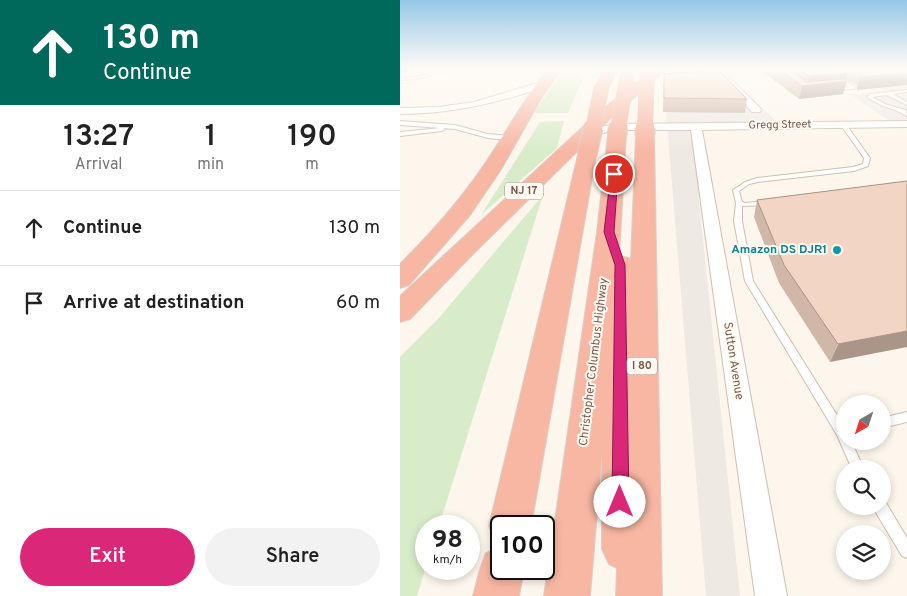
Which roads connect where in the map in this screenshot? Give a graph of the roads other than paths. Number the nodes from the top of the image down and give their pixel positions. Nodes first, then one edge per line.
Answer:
1 (507, 97) edge
2 (536, 97) edge
3 (600, 97) edge
4 (625, 97) edge
5 (632, 97) edge
6 (646, 97) edge
7 (742, 97) edge
8 (869, 97) edge
9 (895, 97) edge
10 (495, 101) junction
11 (907, 104) edge
12 (530, 106) junction
13 (613, 109) junction
14 (756, 110) dead end
15 (400, 111) edge
16 (906, 112) edge
17 (400, 124) edge
18 (843, 124) junction
19 (907, 124) edge
20 (455, 126) junction
21 (696, 126) junction
22 (638, 132) junction
23 (400, 134) edge
24 (478, 134) joint
25 (512, 134) junction
26 (583, 147) junction
27 (739, 202) junction
28 (773, 202) edge
29 (609, 232) junction
30 (426, 252) junction
31 (400, 270) edge
32 (400, 279) edge
33 (400, 312) edge
34 (907, 417) edge
35 (836, 421) edge
36 (891, 421) edge
37 (512, 515) edge
38 (885, 515) edge
39 (907, 551) edge
40 (500, 580) edge
41 (496, 596) edge
42 (567, 596) edge
43 (627, 596) edge
44 (639, 596) edge
45 (771, 596) edge

1 - 10 street
2 - 12 highway
3 - 26 highway, bridge
4 - 13 highway, NJ 17
5 - 22 highway, Christopher Columbus Highway / I 80, bridge
6 - 22 highway, Christopher Columbus Highway / I 80, bridge
7 - 14 street
8 - 16 lane
9 - 11 lane
10 - 12 street
10 - 15 street
12 - 25 highway
13 - 22 street, Gregg Street
13 - 26 highway, NJ 17
17 - 20 lane
18 - 19 street, Gregg Street
18 - 21 street, Gregg Street
18 - 27 lane
20 - 23 lane
20 - 24 lane
21 - 22 street, Gregg Street
21 - 45 street, Sutton Avenue
22 - 26 street, Gregg Street
22 - 29 highway, Christopher Columbus Highway / I 80
22 - 44 highway, Christopher Columbus Highway / I 80
24 - 25 lane
25 - 30 highway
26 - 33 highway, NJ 17
26 - 37 highway
27 - 28 lane
27 - 35 lane
29 - 42 highway, Christopher Columbus Highway / I 80
29 - 43 highway
30 - 31 highway
30 - 32 highway
34 - 36 lane
38 - 39 lane
40 - 41 highway

